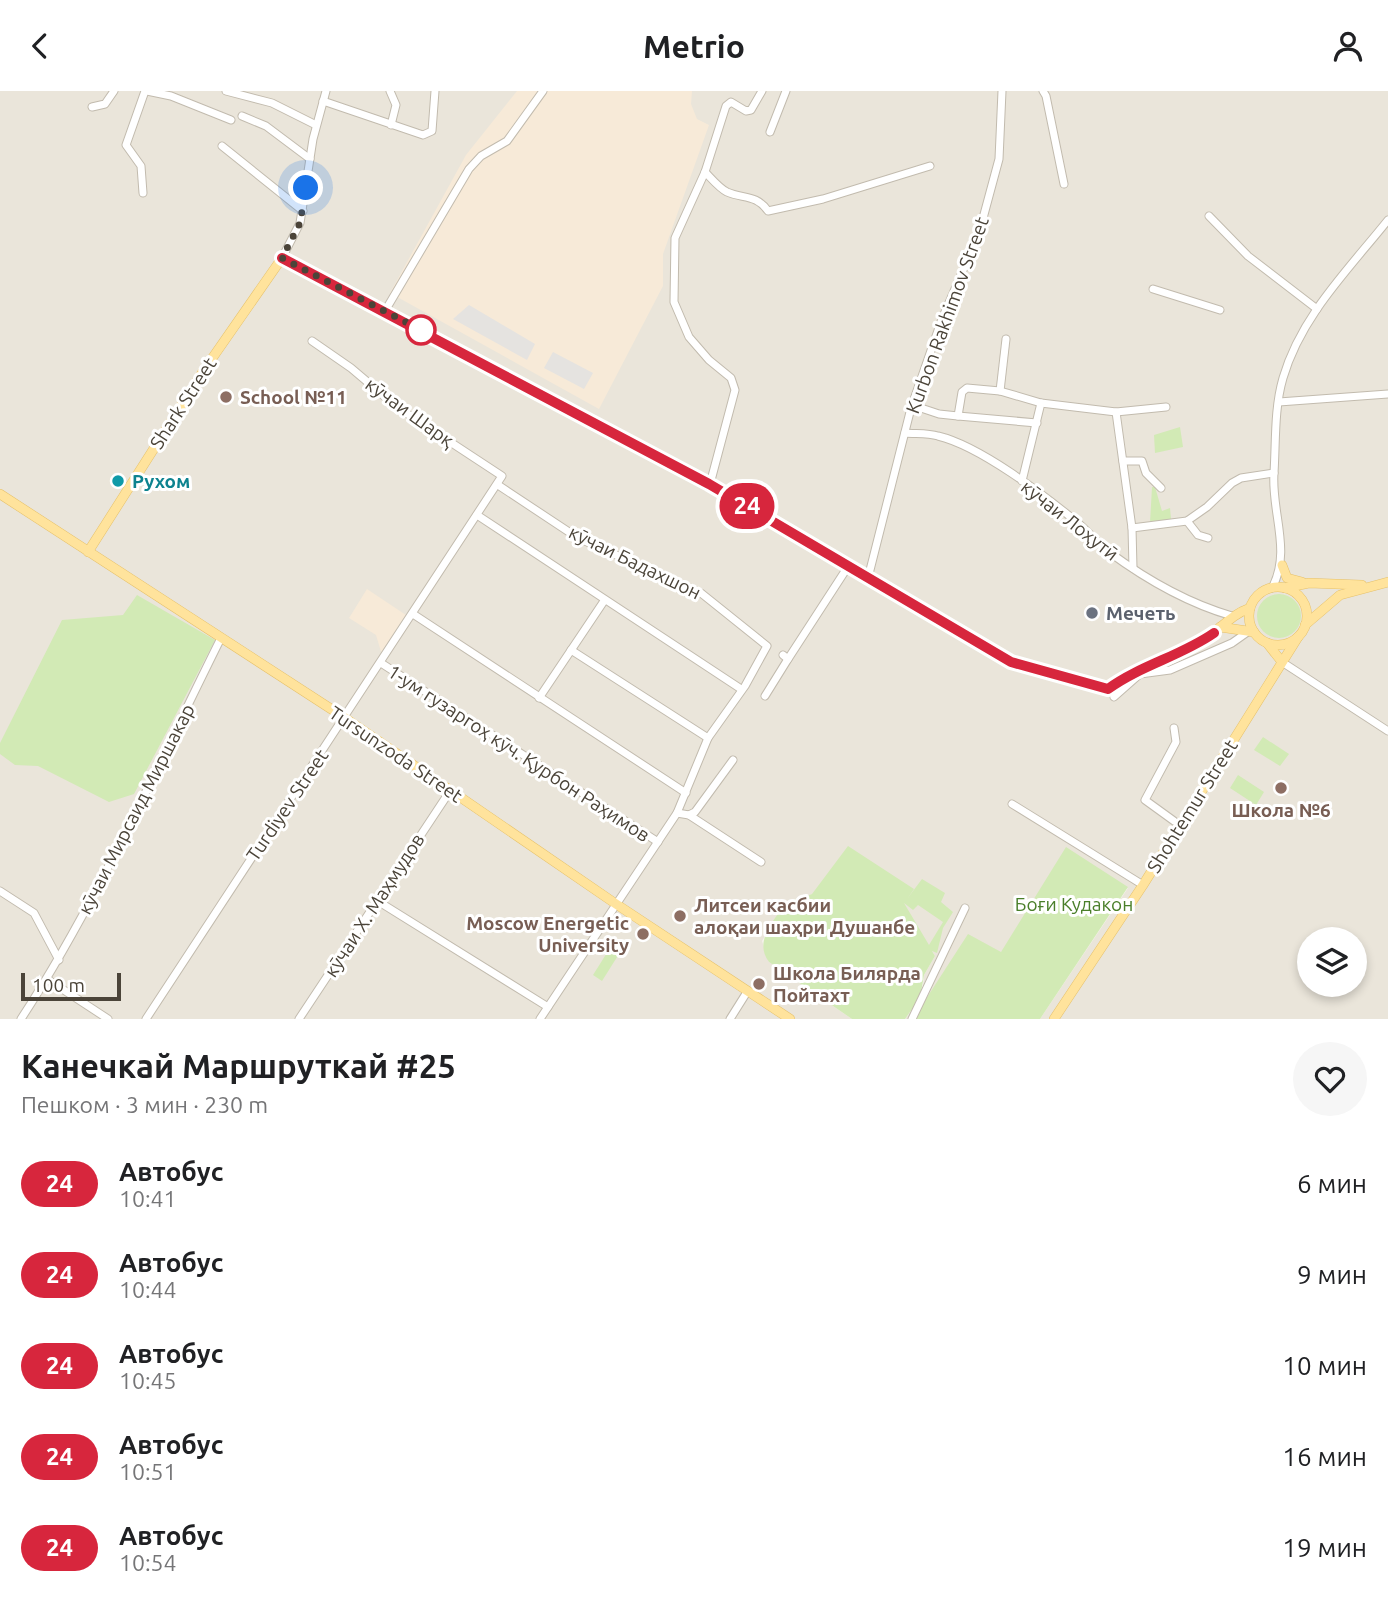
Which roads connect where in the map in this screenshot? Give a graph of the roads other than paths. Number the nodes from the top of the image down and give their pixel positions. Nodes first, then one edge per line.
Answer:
1 (114, 91) edge
2 (146, 91) edge
3 (226, 91) edge
4 (326, 91) edge
5 (390, 91) edge
6 (435, 91) edge
7 (543, 91) edge
8 (762, 91) edge
9 (786, 91) edge
10 (1002, 91) edge
11 (1043, 91) edge
12 (323, 101) junction
13 (92, 107) dead end
14 (242, 116) dead end
15 (231, 120) dead end
16 (317, 125) junction
17 (391, 125) junction
18 (770, 132) dead end
19 (222, 146) dead end
20 (310, 159) junction
21 (930, 166) dead end
22 (705, 172) junction
23 (1064, 184) dead end
24 (142, 193) dead end
25 (303, 211) junction
26 (1209, 216) dead end
27 (1388, 220) edge
28 (1385, 228) edge
29 (282, 258) junction
30 (1153, 289) dead end
31 (1317, 309) junction
32 (1220, 310) dead end
33 (385, 311) junction
34 (1006, 339) dead end
35 (312, 341) dead end
36 (1000, 391) junction
37 (1388, 394) edge
38 (1279, 402) junction
39 (1041, 403) junction
40 (912, 405) junction
41 (1166, 407) dead end
42 (1116, 412) junction
43 (958, 416) junction
44 (1037, 423) junction
45 (905, 433) junction
46 (1123, 461) junction
47 (1274, 473) junction
48 (1022, 481) junction
49 (709, 484) junction
50 (498, 485) junction
51 (1161, 488) dead end
52 (0, 494) edge
53 (477, 515) junction
54 (1187, 521) junction
55 (1132, 528) junction
56 (1208, 538) dead end
57 (88, 552) junction
58 (849, 565) junction
59 (1282, 565) junction
60 (1133, 568) junction
61 (868, 578) junction
62 (1388, 582) edge
63 (1310, 583) junction
64 (1370, 585) junction
65 (1272, 588) junction
66 (1284, 588) junction
67 (604, 601) junction
68 (1250, 608) junction
69 (413, 614) junction
70 (1232, 616) junction
71 (1305, 625) junction
72 (1217, 630) junction
73 (1251, 631) junction
74 (1298, 636) junction
75 (221, 638) junction
76 (1267, 643) junction
77 (571, 650) junction
78 (1282, 662) junction
79 (381, 663) junction
80 (741, 689) junction
81 (765, 696) dead end
82 (1114, 697) dead end
83 (539, 698) junction
84 (345, 718) junction
85 (1174, 728) dead end
86 (1388, 731) edge
87 (708, 738) junction
88 (733, 760) dead end
89 (450, 791) junction
90 (686, 793) junction
91 (1012, 804) dead end
92 (677, 813) junction
93 (689, 815) junction
94 (1174, 821) dead end
95 (657, 842) junction
96 (761, 862) dead end
97 (1143, 885) junction
98 (0, 891) edge
99 (376, 900) junction
100 (616, 904) junction
101 (965, 908) dead end
102 (58, 960) junction
103 (47, 979) junction
104 (747, 992) junction
105 (548, 1007) junction
106 (21, 1019) edge
107 (108, 1019) edge
108 (146, 1019) edge
109 (299, 1019) edge
110 (540, 1019) edge
111 (730, 1019) edge
112 (790, 1019) edge
113 (912, 1019) edge
114 (1054, 1019) edge

1 - 13 street
2 - 15 street
2 - 24 street
3 - 16 street
4 - 12 street
5 - 17 street
6 - 17 street
7 - 33 street
8 - 22 street
9 - 18 street
10 - 40 street, Kurbon Rakhimov Street
11 - 23 street
12 - 16 street
12 - 17 street
14 - 20 street
16 - 20 street
19 - 25 street
20 - 25 street
21 - 22 street
22 - 49 street
25 - 29 street
26 - 31 street
27 - 28 street
28 - 31 street
29 - 33 main road
29 - 57 main road, Shark Street
30 - 32 street
31 - 38 street
33 - 49 main road
34 - 36 street
35 - 50 street, кӯчаи Шарқ
36 - 39 street
36 - 43 street
37 - 38 street
38 - 47 street
39 - 42 street
39 - 44 street
40 - 43 street
40 - 45 street, Kurbon Rakhimov Street
41 - 42 street
42 - 46 street
43 - 44 street
44 - 48 street
45 - 48 street, кӯчаи Лоҳутӣ
45 - 61 street, Kurbon Rakhimov Street
46 - 51 street
46 - 55 street
47 - 54 street
47 - 59 street
48 - 60 street, кӯчаи Лоҳутӣ
49 - 58 main road
50 - 53 street, Turdiyev Street
50 - 80 street, кӯчаи Бадахшон
52 - 57 main road, Tursunzoda Street
53 - 67 street
53 - 69 street, Turdiyev Street
54 - 55 street
54 - 56 street
55 - 60 street
57 - 75 main road, Tursunzoda Street
58 - 61 main road
58 - 81 street
59 - 63 main road
59 - 65 street
60 - 70 street, кӯчаи Лоҳутӣ
61 - 72 main road
62 - 64 main road
63 - 64 main road
63 - 66 main road
64 - 71 main road
65 - 66 main road
65 - 68 main road
66 - 71 main road
67 - 77 street
67 - 80 street
68 - 70 main road
68 - 73 main road
69 - 79 street, Turdiyev Street
69 - 83 street
70 - 72 main road
71 - 74 main road
72 - 73 main road
73 - 76 main road
73 - 82 street
74 - 76 main road
74 - 78 main road, Shohtemur Street
75 - 84 main road, Tursunzoda Street
75 - 102 street, кӯчаи Мирсаид Миршакар
76 - 78 main road
77 - 83 street
77 - 87 street
78 - 86 street
78 - 97 main road, Shohtemur Street
79 - 84 street, Turdiyev Street
79 - 95 street, 1-ум гузаргоҳ кӯч. Қурбон Раҳимов
80 - 87 street
83 - 90 street
84 - 89 main road, Tursunzoda Street
84 - 108 street, Turdiyev Street
85 - 94 street
87 - 90 street
88 - 93 street
89 - 99 street, кӯчаи Х. Маҳмудов
89 - 100 main road, Tursunzoda Street
90 - 92 street
91 - 97 street
92 - 93 street
92 - 95 street
93 - 96 street
95 - 100 street
97 - 114 main road, Shohtemur Street
98 - 102 street
99 - 105 street
99 - 109 street, кӯчаи Х. Маҳмудов
100 - 104 main road, Tursunzoda Street
100 - 105 street
101 - 113 street
102 - 103 street, кӯчаи Мирсаид Миршакар
103 - 106 street, кӯчаи Мирсаид Миршакар
103 - 107 street
104 - 111 street
104 - 112 main road, Tursunzoda Street
105 - 110 street

